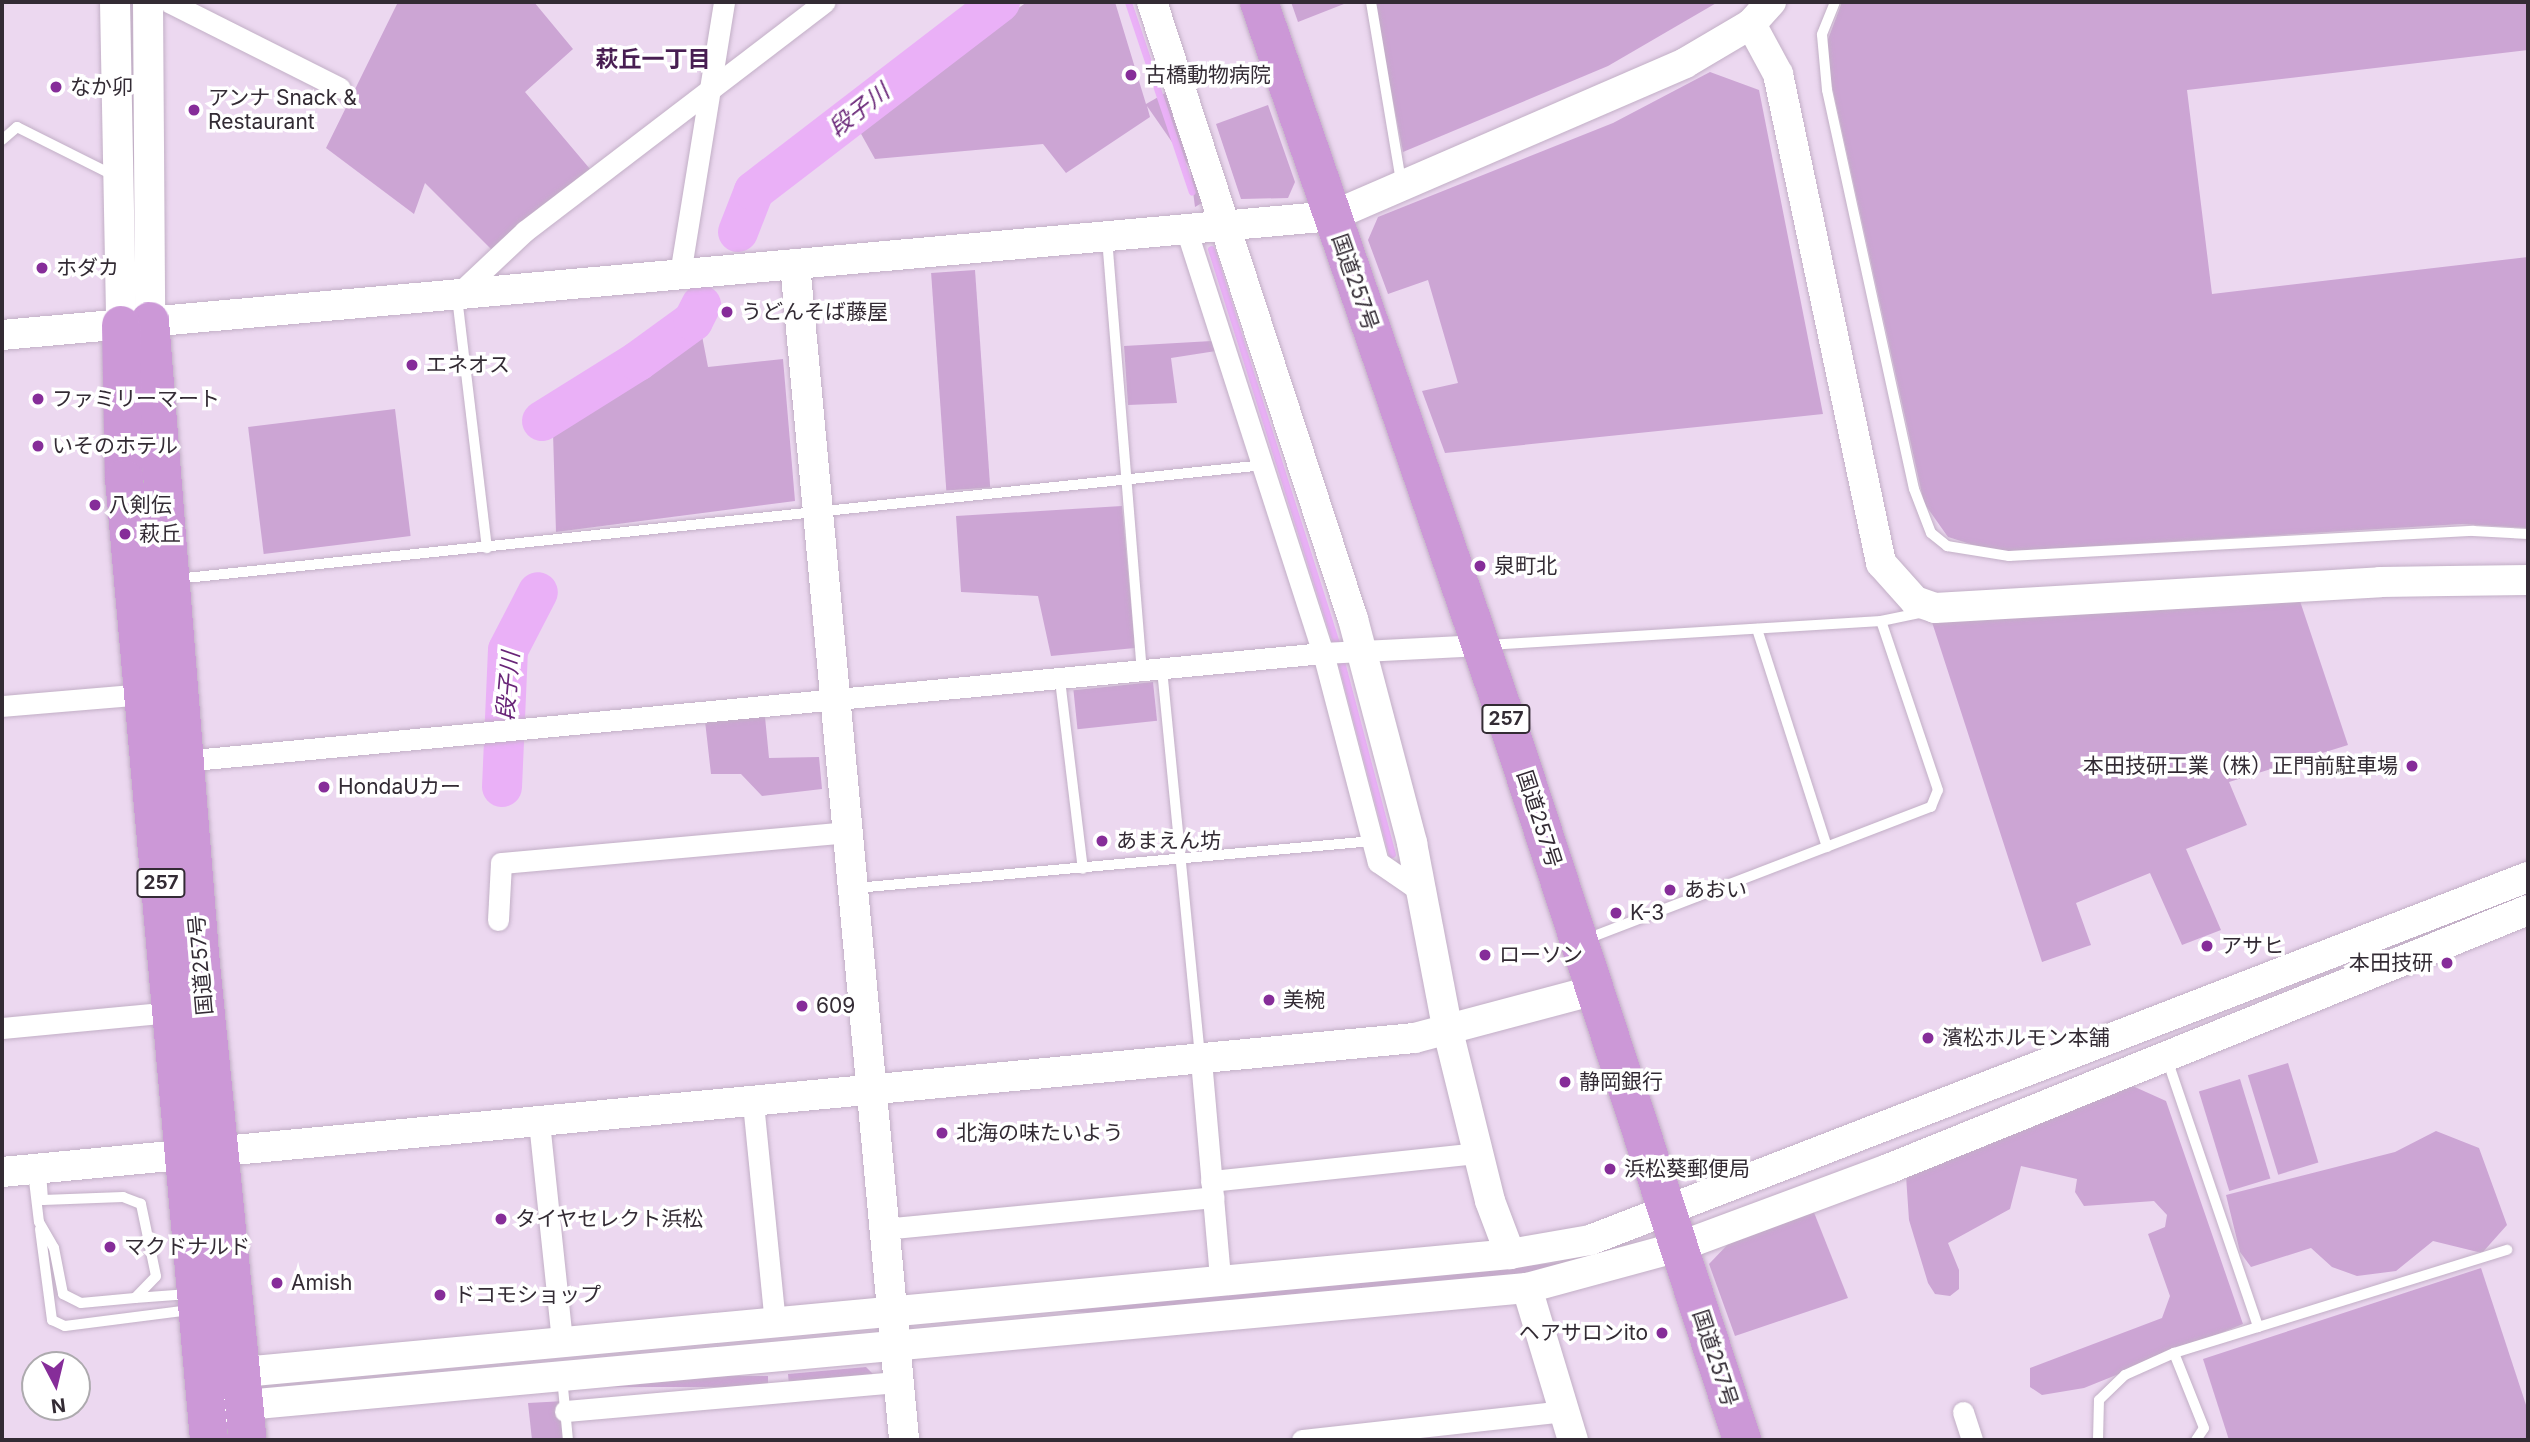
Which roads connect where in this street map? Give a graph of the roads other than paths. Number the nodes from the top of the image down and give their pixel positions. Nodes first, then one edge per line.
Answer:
1 (115, 2) edge
2 (148, 2) edge
3 (169, 2) edge
4 (724, 2) edge
5 (824, 2) edge
6 (1152, 2) edge
7 (1259, 2) edge
8 (1371, 2) edge
9 (1770, 2) edge
10 (1835, 2) edge
11 (1751, 24) junction
12 (340, 88) dead end
13 (710, 88) junction
14 (2, 140) edge
15 (116, 176) junction
16 (1401, 185) junction
17 (1332, 216) junction
18 (1225, 226) junction
19 (1186, 229) junction
20 (1107, 234) junction
21 (795, 264) junction
22 (680, 274) junction
23 (457, 295) junction
24 (136, 323) junction
25 (2, 335) edge
26 (1266, 465) junction
27 (1127, 481) junction
28 (818, 510) junction
29 (2528, 534) edge
30 (487, 548) junction
31 (169, 580) junction
32 (2528, 580) edge
33 (1935, 608) junction
34 (1881, 621) junction
35 (1757, 629) junction
36 (1481, 645) junction
37 (1323, 653) junction
38 (1362, 653) junction
39 (1152, 670) junction
40 (1060, 680) junction
41 (145, 694) junction
42 (834, 703) junction
43 (2, 706) edge
44 (183, 761) junction
45 (847, 832) junction
46 (1372, 841) junction
47 (1827, 847) junction
48 (1184, 860) junction
49 (1083, 869) junction
50 (2528, 877) edge
51 (852, 888) junction
52 (1423, 893) junction
53 (2528, 910) edge
54 (498, 920) dead end
55 (1580, 942) junction
56 (1595, 990) junction
57 (170, 1013) junction
58 (2, 1028) edge
59 (1448, 1031) junction
60 (2166, 1056) junction
61 (1201, 1060) junction
62 (871, 1090) junction
63 (753, 1103) junction
64 (539, 1122) junction
65 (202, 1153) junction
66 (1478, 1153) junction
67 (37, 1168) junction
68 (2, 1172) edge
69 (1212, 1189) junction
70 (39, 1222) junction
71 (883, 1229) junction
72 (1672, 1231) junction
73 (2507, 1250) dead end
74 (1510, 1254) junction
75 (1220, 1278) junction
76 (1527, 1288) junction
77 (135, 1298) junction
78 (195, 1302) junction
79 (890, 1310) junction
80 (775, 1322) junction
81 (2258, 1327) junction
82 (562, 1340) junction
83 (894, 1343) junction
84 (2174, 1353) junction
85 (562, 1376) junction
86 (898, 1382) junction
87 (245, 1406) edge
88 (565, 1411) junction
89 (1565, 1411) junction
90 (1963, 1412) dead end
91 (207, 1425) edge
92 (2204, 1428) junction
93 (568, 1440) edge
94 (904, 1440) edge
95 (1302, 1440) edge
96 (1573, 1440) edge
97 (1742, 1440) edge
98 (1972, 1440) edge
99 (2098, 1440) edge
100 (2196, 1440) edge
101 (2208, 1440) edge

1 - 15 street
2 - 24 street
3 - 12 street
4 - 13 street
5 - 13 street
6 - 18 street
7 - 17 highway, 国道257号 / 257
8 - 16 lane
9 - 11 street
10 - 29 lane
11 - 16 street
11 - 33 street
13 - 22 street
13 - 23 street
14 - 15 lane
15 - 24 street
16 - 17 street
17 - 18 street
17 - 36 highway, 国道257号 / 257
18 - 19 street
18 - 38 street
19 - 20 street
19 - 26 street
20 - 21 street
20 - 27 lane
21 - 22 street
21 - 28 street
22 - 23 street
23 - 24 street
23 - 30 lane
24 - 25 street
24 - 31 highway, 国道257号 / 257
24 - 41 highway, 国道257号 / 257
26 - 27 lane
26 - 37 street
27 - 28 lane
27 - 39 lane
28 - 30 lane
28 - 42 street
30 - 31 lane
31 - 44 highway, 国道257号 / 257
32 - 33 street
33 - 34 lane
34 - 35 lane
34 - 47 lane
35 - 36 lane
35 - 47 lane
36 - 38 street
36 - 55 highway, 国道257号 / 257
37 - 38 street
37 - 39 street
37 - 46 street
38 - 52 street
39 - 40 street
39 - 48 lane
40 - 42 street
40 - 49 lane
41 - 43 street
41 - 57 highway, 国道257号 / 257
42 - 44 street
42 - 45 street
44 - 65 highway, 国道257号 / 257
45 - 51 street
45 - 54 street
46 - 48 lane
46 - 52 street
47 - 55 lane
48 - 49 lane
48 - 61 lane
49 - 51 lane
50 - 72 street
51 - 62 street
52 - 59 street
53 - 60 street
55 - 56 highway, 国道257号 / 257
56 - 59 street
56 - 72 highway, 国道257号 / 257
57 - 58 street
57 - 65 highway, 国道257号 / 257
59 - 61 street
59 - 66 street
60 - 72 street
60 - 81 lane
61 - 62 street
61 - 69 street
62 - 63 street
62 - 71 street
63 - 64 street
63 - 80 street
64 - 65 street
64 - 82 street
65 - 67 street
65 - 78 highway, 国道257号 / 257
65 - 87 highway, 国道257号 / 257
66 - 69 street
66 - 74 street
67 - 68 street
67 - 70 lane
67 - 77 lane
69 - 71 street
69 - 75 street
70 - 77 lane
70 - 78 lane
71 - 79 street
72 - 74 street
72 - 76 street
72 - 97 highway, 国道257号 / 257
73 - 81 lane
74 - 75 street
75 - 79 street
76 - 83 street
76 - 89 street
77 - 78 lane
78 - 91 highway, 国道257号 / 257
79 - 80 street
79 - 83 street
80 - 82 street
81 - 84 lane
82 - 87 street
83 - 85 street
83 - 86 street
84 - 92 lane
84 - 99 lane
85 - 87 street
85 - 88 lane
86 - 88 street
86 - 94 street
87 - 91 street
88 - 93 lane
89 - 95 street
89 - 96 street
90 - 98 street
92 - 100 lane
92 - 101 lane

